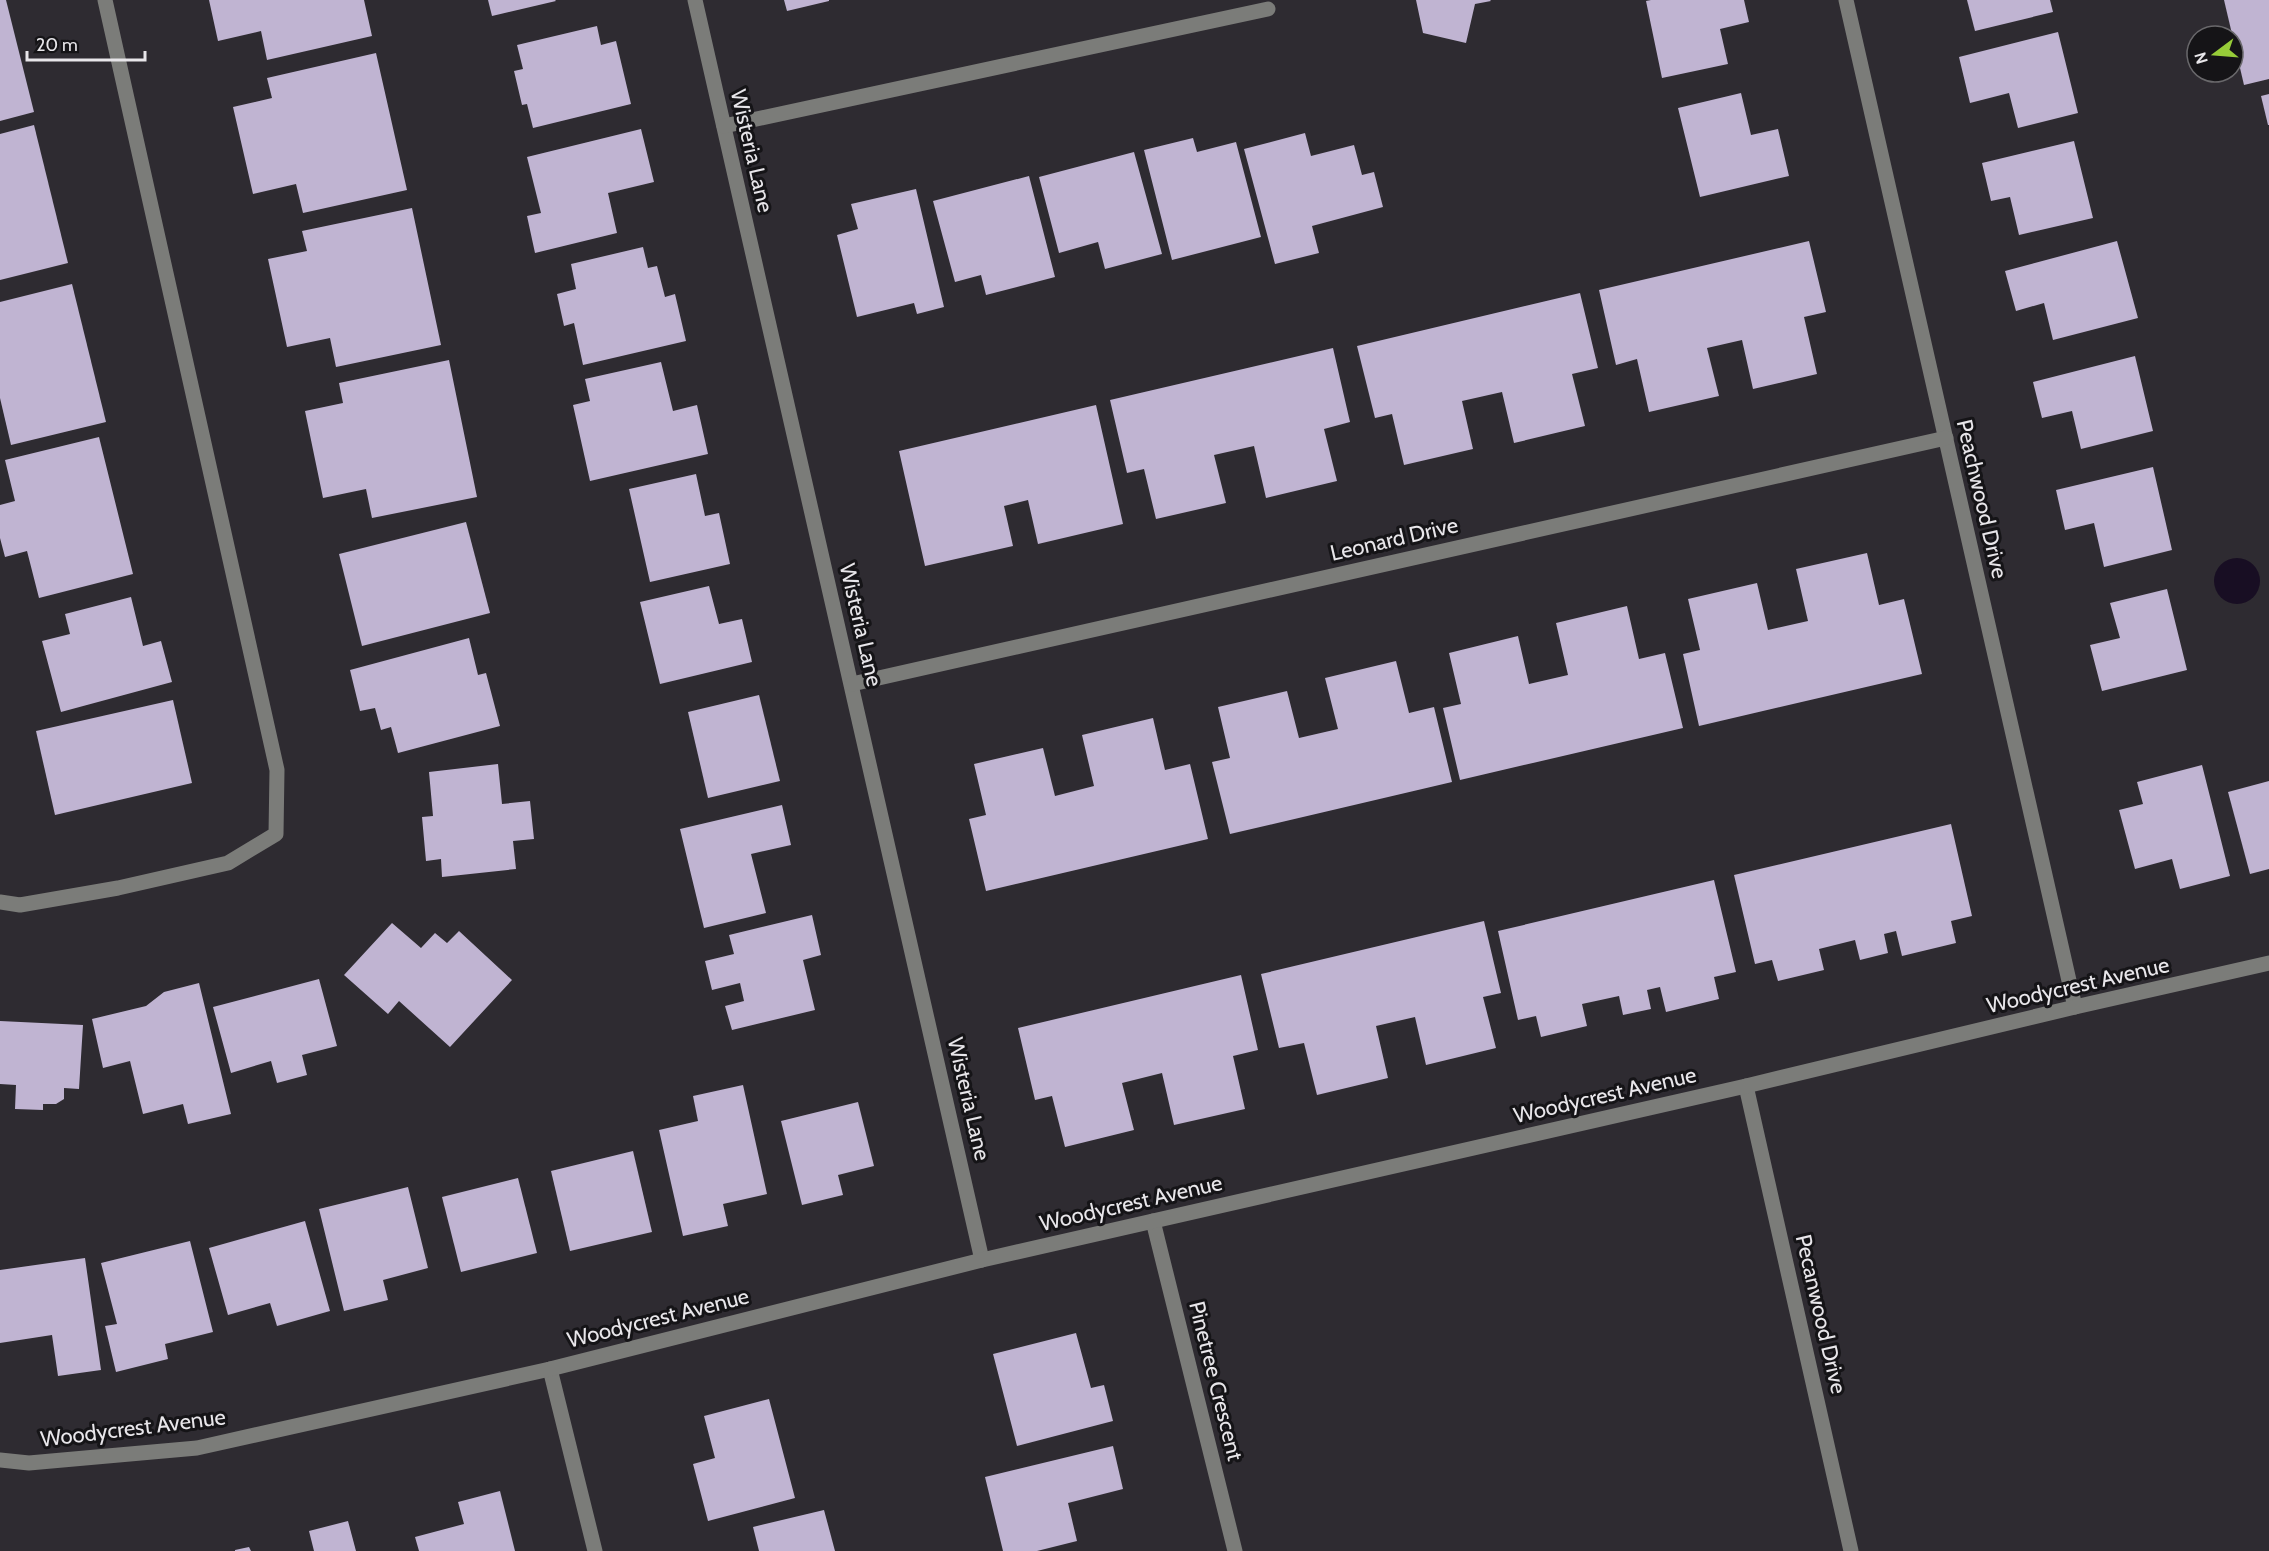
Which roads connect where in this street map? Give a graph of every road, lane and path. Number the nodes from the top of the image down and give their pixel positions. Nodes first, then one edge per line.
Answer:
1 (105, 0) edge
2 (695, 0) edge
3 (1846, 0) edge
4 (1268, 9) dead end
5 (724, 126) junction
6 (1946, 438) junction
7 (852, 684) junction
8 (0, 902) edge
9 (2269, 963) edge
10 (2075, 1008) junction
11 (1746, 1086) junction
12 (1154, 1221) junction
13 (982, 1260) junction
14 (550, 1369) junction
15 (0, 1460) edge
16 (595, 1551) edge
17 (1235, 1551) edge
18 (1851, 1551) edge

1 - 8 street
2 - 5 street, Wisteria Lane
3 - 6 street, Peachwood Drive
4 - 5 street
5 - 7 street, Wisteria Lane
6 - 7 street, Leonard Drive
6 - 10 street, Peachwood Drive
7 - 13 street, Wisteria Lane
9 - 10 street, Woodycrest Avenue
10 - 11 street, Woodycrest Avenue
11 - 12 street, Woodycrest Avenue
11 - 18 street, Pecanwood Drive
12 - 13 street, Woodycrest Avenue
12 - 17 street, Pinetree Crescent
13 - 14 street, Woodycrest Avenue
14 - 15 street, Woodycrest Avenue
14 - 16 street

